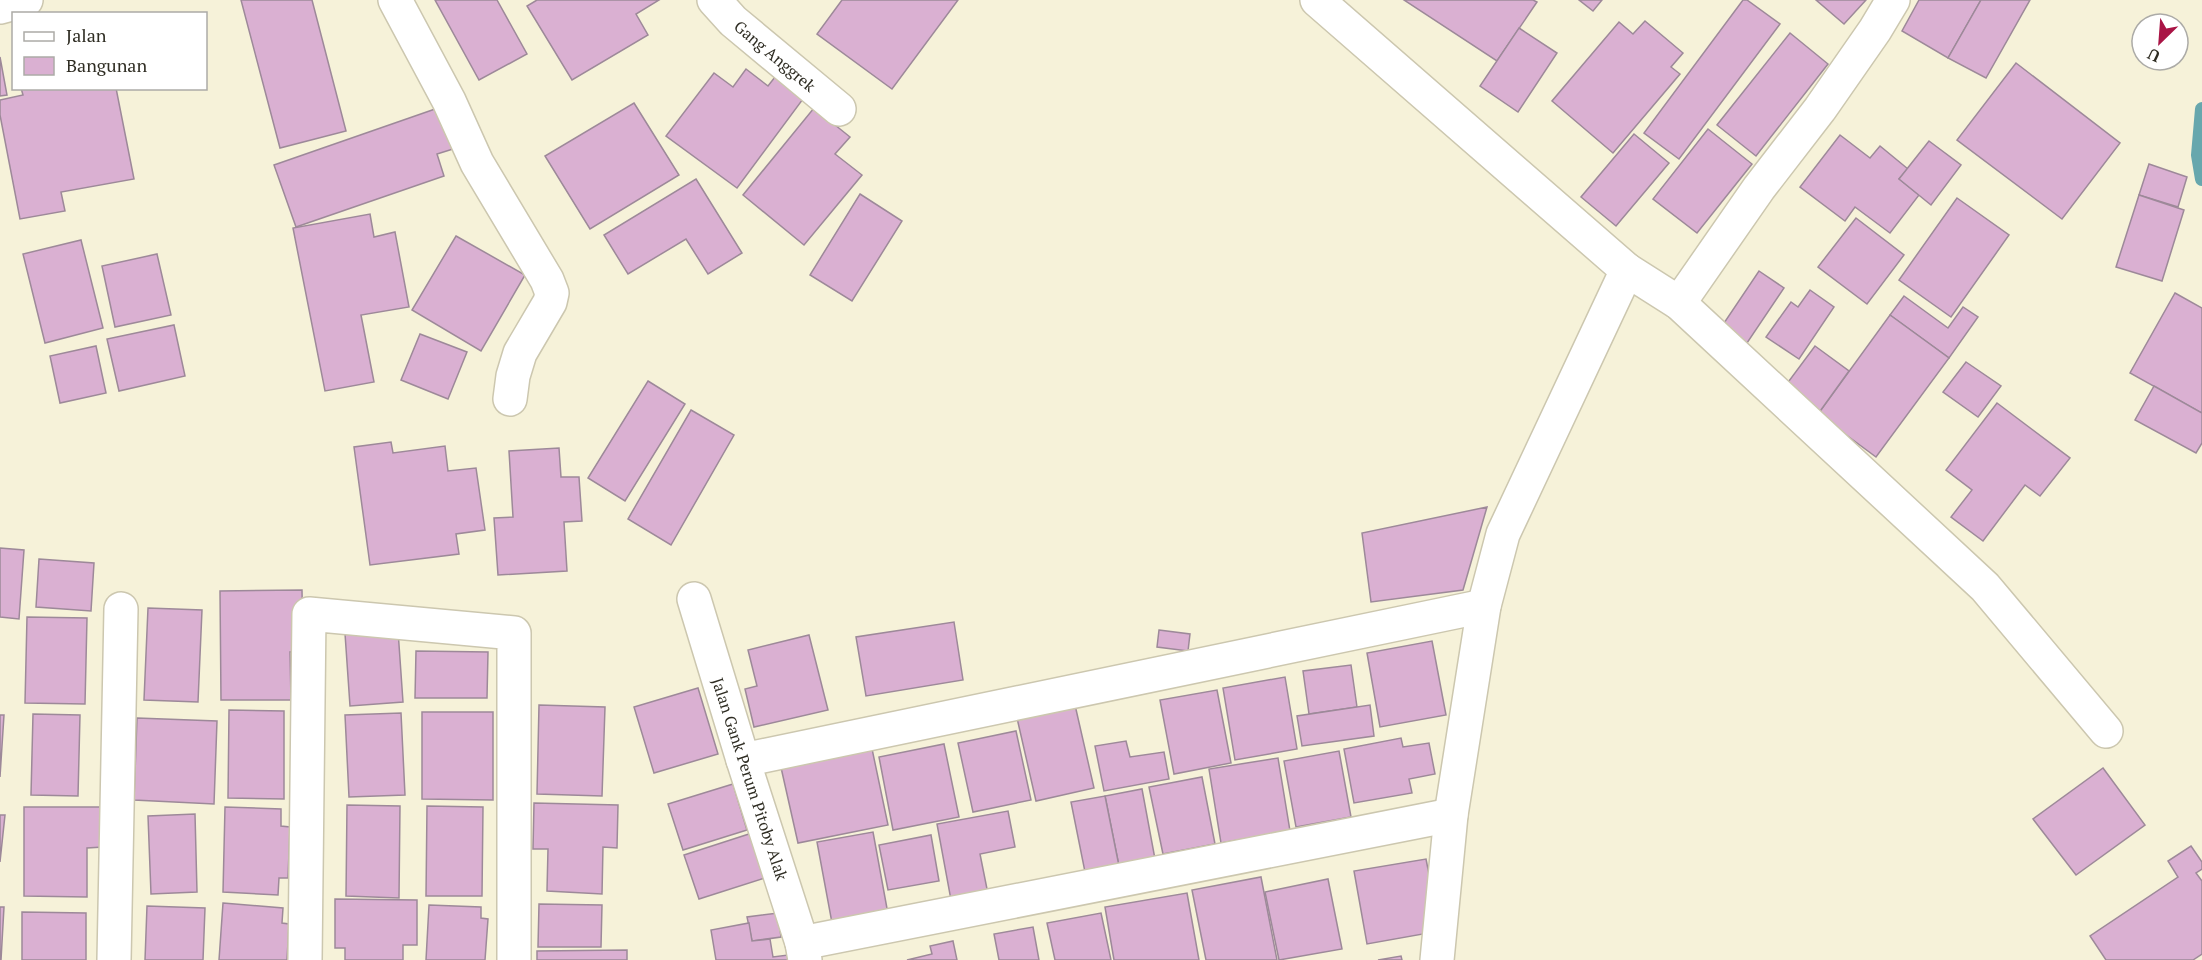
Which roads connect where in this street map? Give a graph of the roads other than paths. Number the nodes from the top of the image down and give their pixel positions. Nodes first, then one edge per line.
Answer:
1 (26, 0) edge
2 (394, 0) edge
3 (714, 0) edge
4 (1317, 0) edge
5 (1893, 0) edge
6 (0, 7) edge
7 (839, 109) dead end
8 (1627, 270) junction
9 (1679, 303) junction
10 (510, 399) dead end
11 (694, 599) dead end
12 (1484, 606) junction
13 (121, 609) dead end
14 (2106, 731) dead end
15 (743, 760) junction
16 (1451, 815) junction
17 (804, 952) edge
18 (114, 960) edge
19 (305, 960) edge
20 (514, 960) edge
21 (1437, 960) edge

1 - 6 street
2 - 10 street
3 - 7 street, Gang Anggrek
4 - 8 street
5 - 9 street
8 - 9 street
8 - 12 street
9 - 14 street
11 - 15 street, Jalan Gank Perum Pitoby Alak
12 - 15 street
12 - 16 street
13 - 18 street
15 - 17 street, Jalan Gank Perum Pitoby Alak
16 - 17 street
16 - 21 street
19 - 20 street

